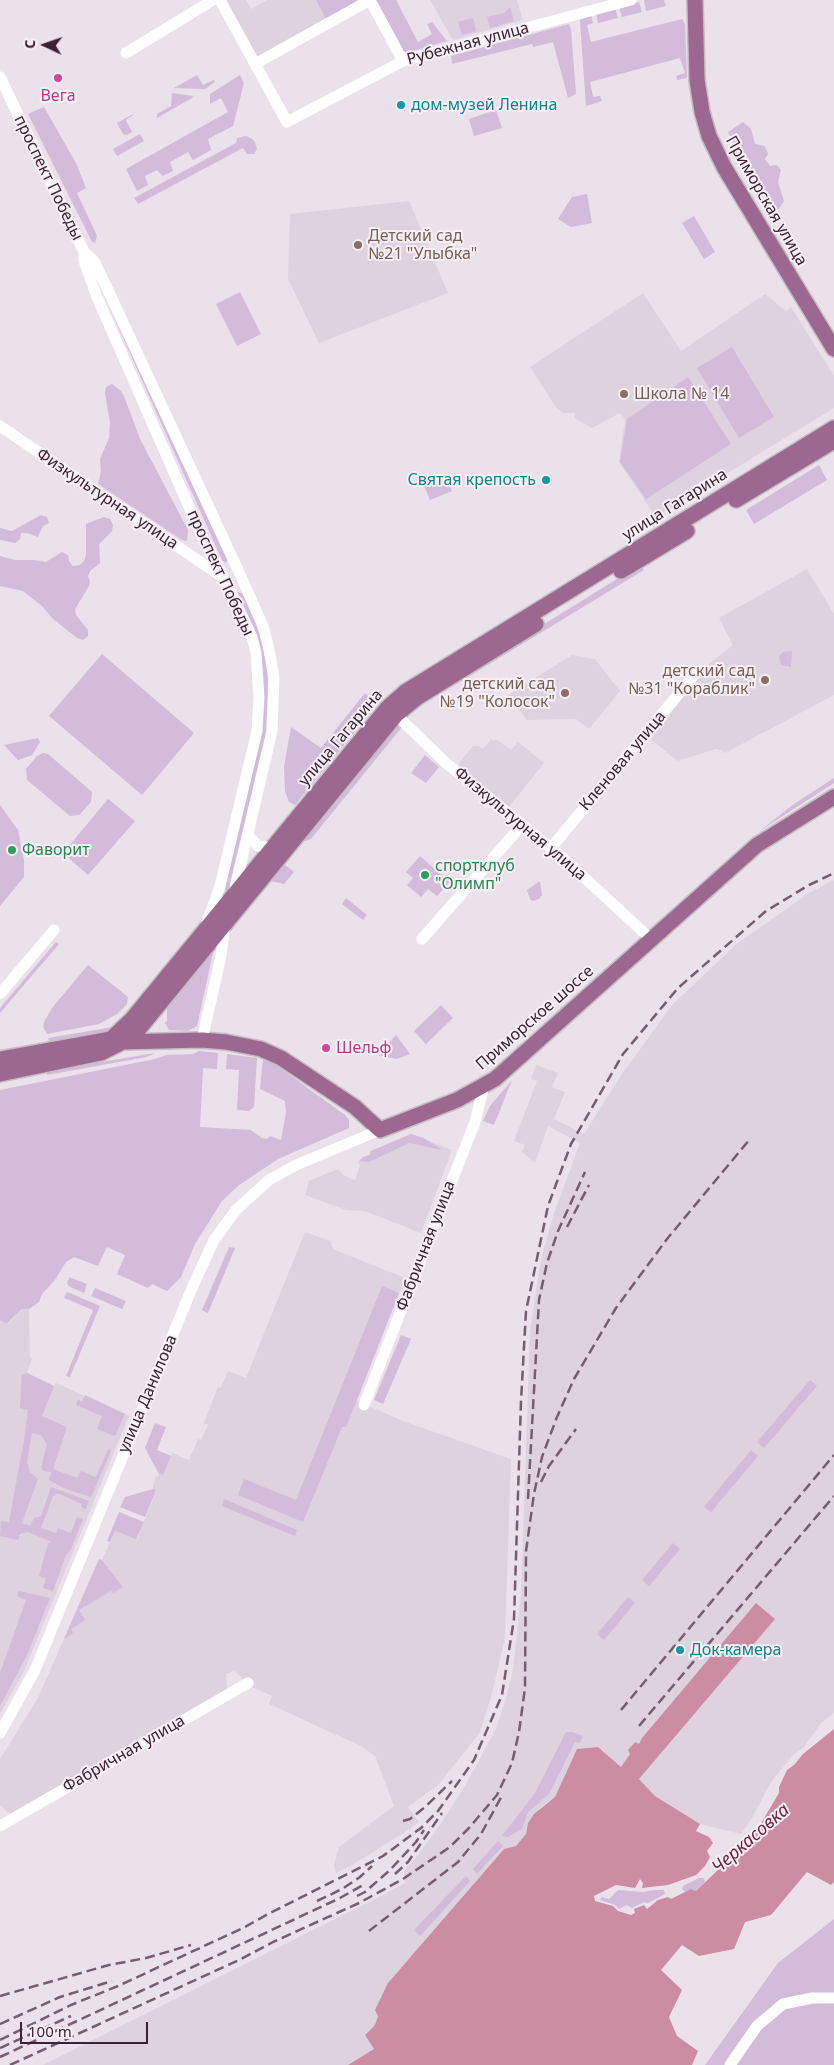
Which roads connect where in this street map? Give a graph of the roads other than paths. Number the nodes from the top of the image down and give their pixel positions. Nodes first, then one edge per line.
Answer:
1 (213, 0) edge
2 (220, 0) edge
3 (370, 0) edge
4 (631, 0) edge
5 (695, 0) edge
6 (126, 53) dead end
7 (403, 61) junction
8 (255, 64) junction
9 (0, 77) edge
10 (84, 252) junction
11 (834, 349) edge
12 (0, 426) edge
13 (834, 428) edge
14 (834, 441) edge
15 (240, 572) junction
16 (225, 579) junction
17 (695, 674) dead end
18 (392, 711) junction
19 (834, 797) edge
20 (522, 825) junction
21 (248, 836) junction
22 (272, 848) junction
23 (551, 848) junction
24 (220, 887) junction
25 (241, 895) junction
26 (225, 924) junction
27 (54, 930) dead end
28 (200, 936) junction
29 (422, 939) dead end
30 (652, 940) junction
31 (0, 994) edge
32 (117, 1040) junction
33 (202, 1040) junction
34 (0, 1059) edge
35 (0, 1074) edge
36 (484, 1086) junction
37 (380, 1130) junction
38 (364, 1405) dead end
39 (248, 1683) dead end
40 (0, 1733) edge
41 (0, 1826) edge
42 (834, 1998) edge
43 (730, 2065) edge

1 - 6 street
2 - 8 street
3 - 7 street
3 - 8 street
4 - 7 street, Рубежная улица
5 - 11 main road, Приморская улица
7 - 8 street, Рубежная улица
9 - 10 street, проспект Победы
10 - 15 street, проспект Победы
10 - 16 street, проспект Победы
12 - 16 street, Физкультурная улица
13 - 18 main road, улица Гагарина
14 - 18 main road, улица Гагарина
15 - 16 street
15 - 21 street, проспект Победы
16 - 24 street, проспект Победы
17 - 23 street, Кленовая улица
18 - 20 street, Физкультурная улица
18 - 22 main road, улица Гагарина
18 - 25 main road, улица Гагарина
19 - 30 main road, Приморское шоссе
20 - 23 street, Физкультурная улица
20 - 29 street
21 - 22 street
21 - 25 street, проспект Победы
22 - 25 main road, улица Гагарина
23 - 30 street, Физкультурная улица
24 - 25 street
24 - 28 street, проспект Победы
25 - 26 main road, улица Гагарина
25 - 28 main road, улица Гагарина
26 - 32 main road, улица Гагарина
26 - 33 street
27 - 31 street
28 - 32 main road, улица Гагарина
30 - 36 main road, Приморское шоссе
32 - 33 main road
32 - 34 main road
32 - 35 main road, улица Гагарина
33 - 37 main road
36 - 37 main road, Приморское шоссе
36 - 38 street, Фабричная улица
37 - 40 street, улица Данилова
39 - 41 street, Фабричная улица
42 - 43 street

